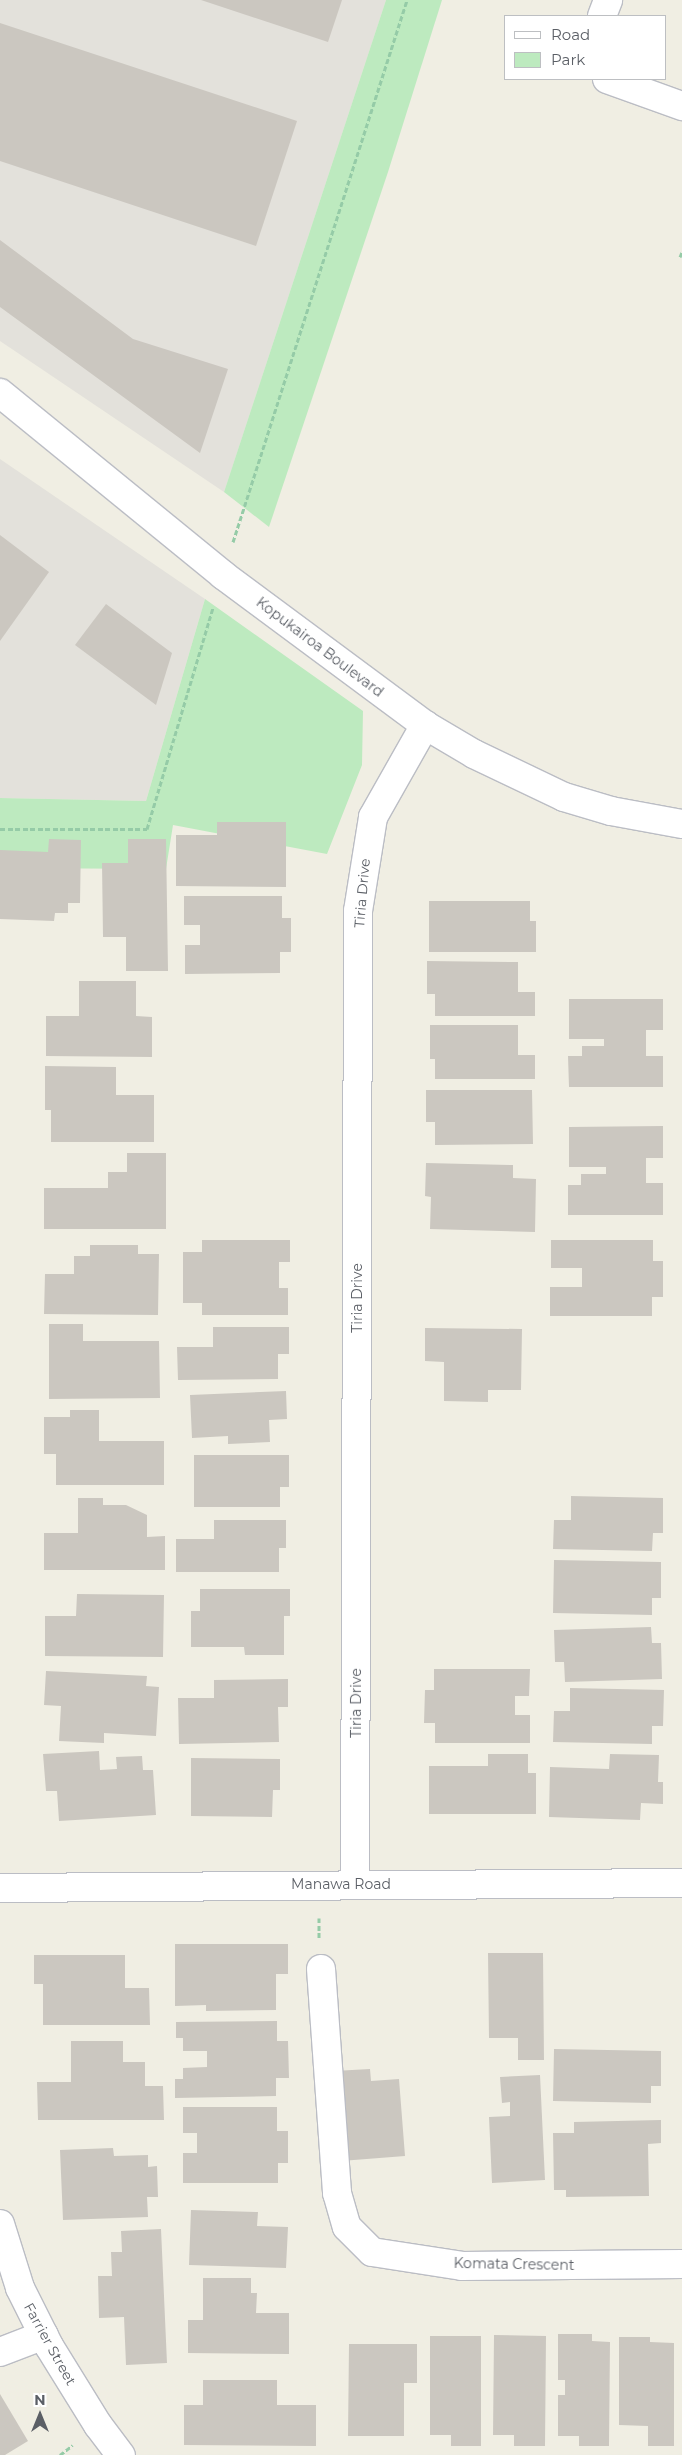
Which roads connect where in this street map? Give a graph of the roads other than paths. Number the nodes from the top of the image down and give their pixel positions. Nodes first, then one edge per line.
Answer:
1 (608, 0) edge
2 (602, 15) edge
3 (611, 80) edge
4 (682, 106) edge
5 (0, 392) edge
6 (425, 725) junction
7 (682, 824) edge
8 (682, 1883) edge
9 (355, 1885) junction
10 (0, 1888) edge
11 (321, 1969) road end
12 (0, 2226) edge
13 (682, 2264) edge
14 (44, 2335) junction
15 (0, 2352) edge
16 (121, 2455) edge

1 - 2 street
3 - 4 street
5 - 6 street, Kopukairoa Boulevard
6 - 7 street, Kopukairoa Boulevard
6 - 9 street, Tiria Drive
8 - 9 street, Manawa Road
9 - 10 street, Manawa Road
11 - 13 street, Komata Crescent
12 - 14 street, Farrier Street
14 - 15 street
14 - 16 street, Farrier Street

